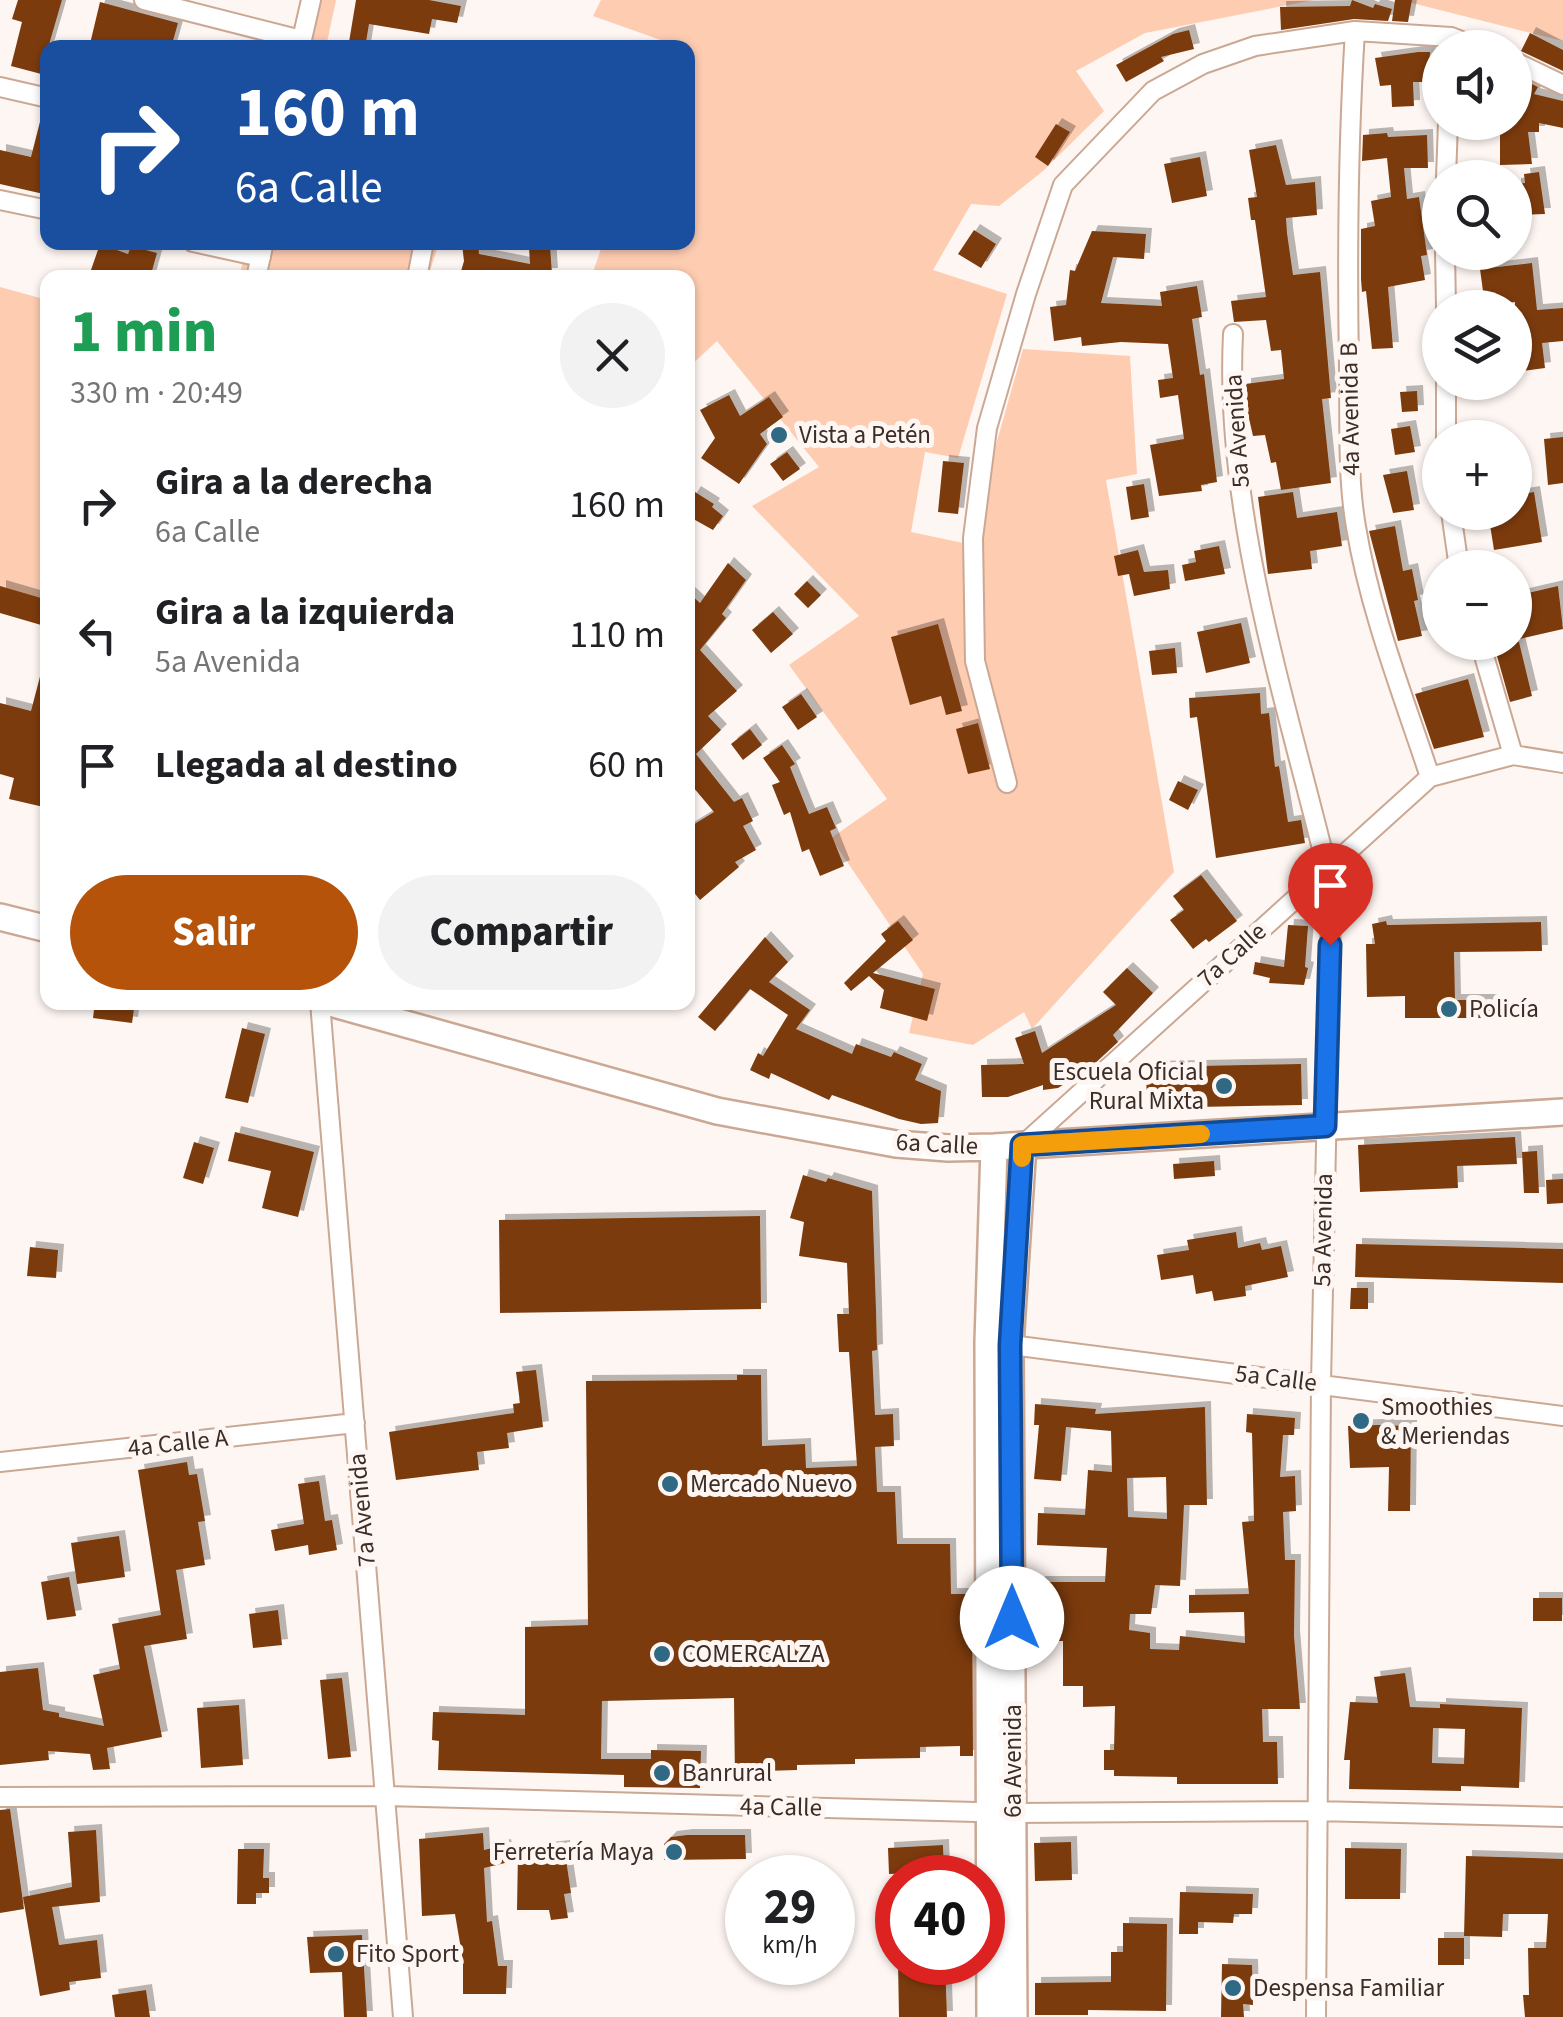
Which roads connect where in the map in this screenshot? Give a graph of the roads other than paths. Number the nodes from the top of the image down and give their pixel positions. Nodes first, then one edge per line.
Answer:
1 (144, 0) edge
2 (312, 0) edge
3 (1355, 31) junction
4 (1422, 39) edge
5 (286, 40) edge
6 (301, 40) edge
7 (1532, 70) edge
8 (1563, 85) edge
9 (0, 87) edge
10 (40, 96) edge
11 (0, 200) edge
12 (40, 208) edge
13 (1233, 334) dead end
14 (1485, 660) edge
15 (1513, 755) junction
16 (1563, 763) edge
17 (1430, 777) junction
18 (1008, 784) dead end
19 (1327, 870) junction
20 (0, 917) edge
21 (40, 927) edge
22 (325, 1010) edge
23 (353, 1010) edge
24 (1563, 1112) edge
25 (1325, 1126) junction
26 (1022, 1145) junction
27 (994, 1146) junction
28 (999, 1343) junction
29 (1320, 1383) junction
30 (1563, 1416) edge
31 (355, 1424) junction
32 (0, 1462) edge
33 (0, 1796) edge
34 (386, 1796) junction
35 (1315, 1811) junction
36 (1001, 1812) junction
37 (1563, 1817) edge
38 (403, 2017) edge
39 (990, 2017) edge
40 (1014, 2017) edge
41 (1316, 2017) edge

1 - 5 street
2 - 6 street
3 - 4 street
3 - 17 street, 4a Avenida B
3 - 18 street
7 - 8 street
9 - 10 street
11 - 12 street
13 - 19 street, 5a Avenida
14 - 15 street
15 - 16 street, 7a Calle
15 - 17 street, 7a Calle
17 - 19 street, 7a Calle
19 - 25 street, 5a Avenida
19 - 26 street, 7a Calle
20 - 21 main road
22 - 31 street, 7a Avenida
23 - 27 main road, 6a Calle
24 - 25 main road, 6a Calle
25 - 26 main road, 6a Calle
25 - 29 street, 5a Avenida
26 - 27 main road, 6a Calle
26 - 28 main road, 6a Avenida
27 - 28 main road, 6a Avenida
28 - 29 street, 5a Calle
28 - 36 main road, 6a Avenida
29 - 30 street, 5a Calle
29 - 35 street, 5a Avenida
31 - 32 street, 4a Calle A
31 - 34 street, 7a Avenida
33 - 34 street, 4a Calle
34 - 36 street, 4a Calle
34 - 38 street, 7a Avenida
35 - 36 street, 4a Calle
35 - 37 street, 4a Calle
35 - 41 street, 5a Avenida
36 - 39 main road, 6a Avenida
36 - 40 main road, 6a Avenida

